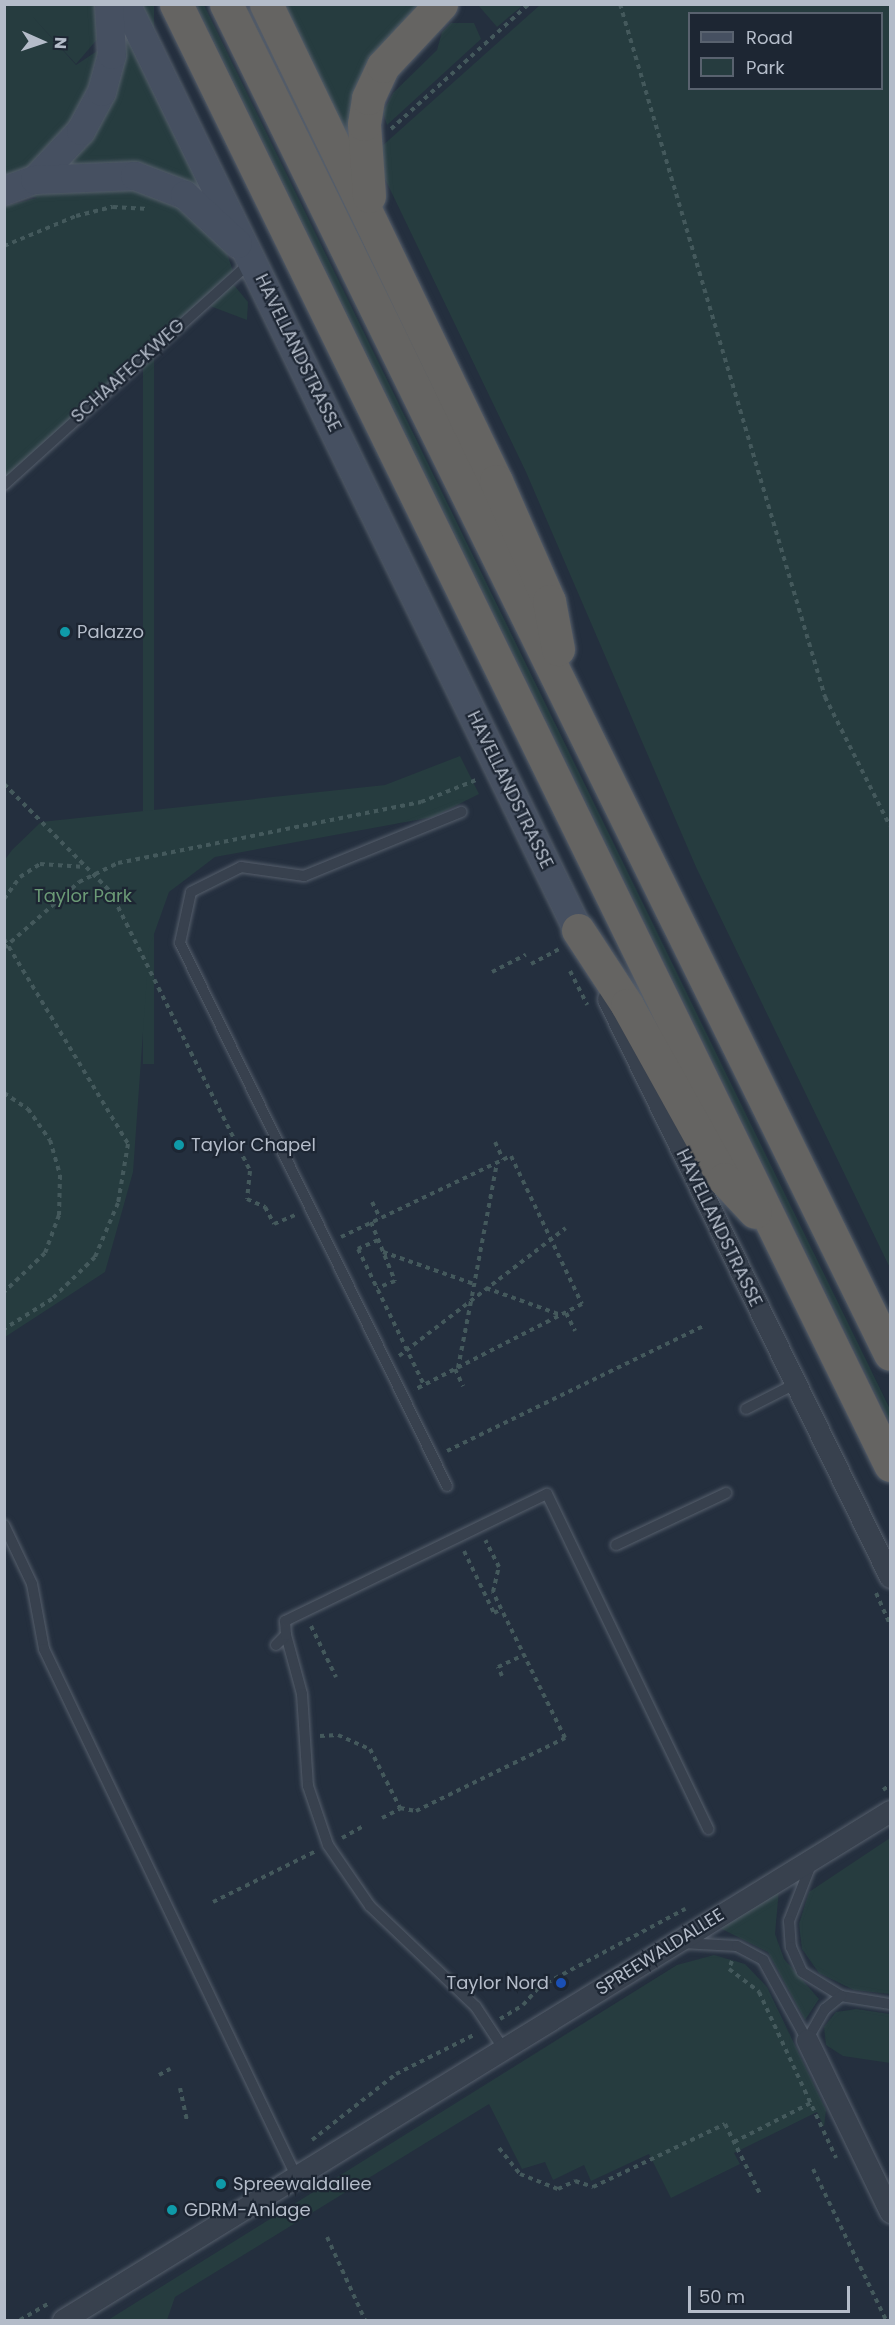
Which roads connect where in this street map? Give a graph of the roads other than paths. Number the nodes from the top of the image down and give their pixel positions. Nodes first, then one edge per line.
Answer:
1 (109, 4) edge
2 (126, 4) edge
3 (176, 4) edge
4 (226, 4) edge
5 (266, 4) edge
6 (441, 4) edge
7 (34, 180) junction
8 (4, 191) edge
9 (372, 222) junction
10 (254, 260) junction
11 (4, 485) edge
12 (565, 684) junction
13 (461, 812) dead end
14 (568, 939) junction
15 (779, 1238) junction
16 (891, 1354) edge
17 (795, 1384) junction
18 (746, 1409) dead end
19 (891, 1465) edge
20 (447, 1486) dead end
21 (726, 1492) dead end
22 (4, 1525) edge
23 (616, 1545) dead end
24 (881, 1580) edge
25 (286, 1635) junction
26 (276, 1645) dead end
27 (891, 1811) edge
28 (708, 1829) dead end
29 (814, 1857) junction
30 (674, 1943) junction
31 (841, 1996) junction
32 (891, 2004) edge
33 (807, 2040) junction
34 (503, 2048) junction
35 (296, 2176) junction
36 (891, 2212) edge
37 (63, 2320) edge

1 - 7 main road
2 - 10 main road, HAVELLANDSTRASSE
3 - 15 highway
4 - 12 highway
5 - 9 highway
6 - 9 highway
7 - 8 main road
7 - 10 main road
9 - 12 highway
10 - 11 lane, SCHAAFECKWEG
10 - 14 main road, HAVELLANDSTRASSE
12 - 16 highway
13 - 20 lane
14 - 15 highway
14 - 17 street, HAVELLANDSTRASSE
15 - 19 highway
17 - 18 lane
17 - 24 street, HAVELLANDSTRASSE
21 - 23 lane
22 - 35 lane
25 - 26 lane
25 - 28 lane
25 - 34 lane
27 - 29 street, SPREEWALDALLEE
29 - 30 street, SPREEWALDALLEE
29 - 31 lane
30 - 33 lane
30 - 34 street, SPREEWALDALLEE
31 - 32 lane
31 - 33 lane
33 - 36 street
34 - 35 street, SPREEWALDALLEE
35 - 37 street, SPREEWALDALLEE

